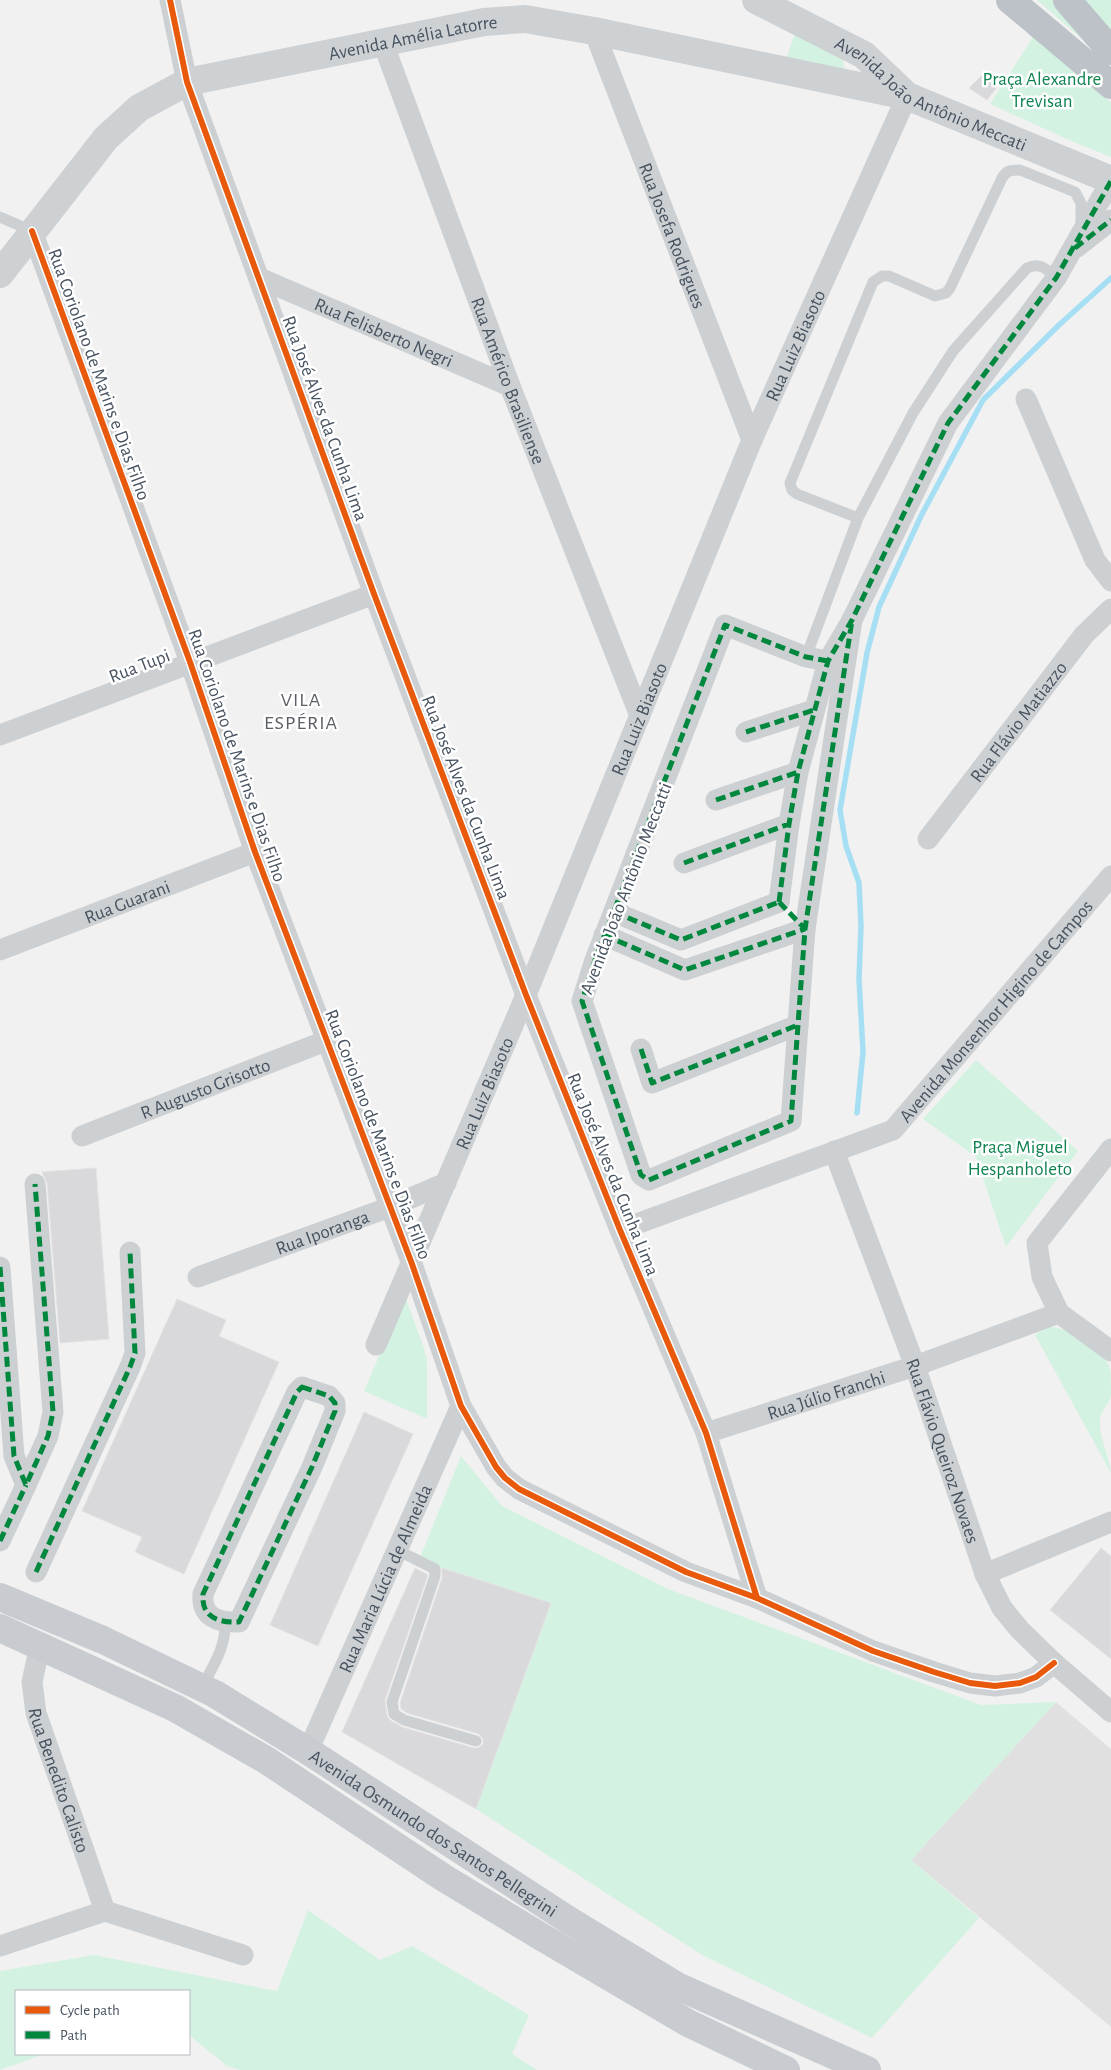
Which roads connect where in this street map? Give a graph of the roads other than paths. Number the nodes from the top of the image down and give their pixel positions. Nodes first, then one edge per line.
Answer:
1 (170, 0) edge
2 (756, 0) edge
3 (1010, 0) edge
4 (1067, 0) edge
5 (594, 31) junction
6 (383, 44) junction
7 (1111, 51) edge
8 (186, 82) junction
9 (1111, 85) edge
10 (907, 96) junction
11 (1111, 180) edge
12 (0, 217) edge
13 (1111, 220) edge
14 (32, 231) junction
15 (1076, 242) junction
16 (0, 274) edge
17 (259, 278) junction
18 (1056, 278) junction
19 (510, 386) junction
20 (1026, 399) dead end
21 (752, 440) junction
22 (858, 518) junction
23 (1111, 581) edge
24 (374, 594) junction
25 (1111, 609) edge
26 (852, 620) junction
27 (806, 657) junction
28 (828, 661) junction
29 (190, 662) junction
30 (814, 710) junction
31 (640, 716) junction
32 (746, 732) dead end
33 (0, 735) edge
34 (798, 772) junction
35 (716, 800) dead end
36 (789, 824) junction
37 (928, 839) dead end
38 (255, 852) junction
39 (684, 863) dead end
40 (1111, 876) edge
41 (779, 902) junction
42 (614, 912) junction
43 (805, 929) junction
44 (604, 935) junction
45 (0, 950) edge
46 (526, 995) junction
47 (798, 1025) junction
48 (328, 1040) junction
49 (641, 1049) dead end
50 (82, 1136) dead end
51 (1111, 1148) edge
52 (834, 1151) junction
53 (446, 1183) junction
54 (35, 1184) dead end
55 (390, 1207) junction
56 (620, 1230) junction
57 (130, 1252) dead end
58 (412, 1264) junction
59 (0, 1268) edge
60 (198, 1277) dead end
61 (1059, 1313) junction
62 (376, 1345) dead end
63 (1111, 1351) edge
64 (915, 1366) junction
65 (461, 1406) junction
66 (706, 1433) junction
67 (26, 1485) junction
68 (1111, 1522) edge
69 (0, 1541) edge
70 (397, 1550) junction
71 (36, 1572) dead end
72 (985, 1574) junction
73 (0, 1597) edge
74 (757, 1598) junction
75 (225, 1623) junction
76 (0, 1628) edge
77 (40, 1645) junction
78 (1054, 1663) junction
79 (202, 1687) junction
80 (1111, 1712) edge
81 (476, 1741) dead end
82 (308, 1751) junction
83 (444, 1878) junction
84 (507, 1879) junction
85 (105, 1911) junction
86 (0, 1946) edge
87 (243, 1956) dead end
88 (786, 2070) edge
89 (867, 2070) edge

1 - 8 street, Rua José Alves da Cunha Lima
2 - 10 main road, Avenida João Antônio Meccati
3 - 9 highway
4 - 7 highway
5 - 6 main road, Avenida Amélia Latorre
5 - 10 main road, Avenida Amélia Latorre
5 - 21 street, Rua Josefa Rodrigues
6 - 8 main road, Avenida Amélia Latorre
6 - 19 street, Rua Américo Brasiliense
8 - 14 main road, Avenida Amélia Latorre
8 - 17 street, Rua José Alves da Cunha Lima
10 - 11 main road, Avenida João Antônio Meccati
10 - 21 street, Rua Luiz Biasoto
11 - 15 street
12 - 14 lane
13 - 15 street
14 - 16 main road, Avenida Amélia Latorre
14 - 29 street, Rua Coriolano de Marins e Dias Filho
15 - 18 street
15 - 22 lane
17 - 19 street, Rua Felisberto Negri
17 - 24 street, Rua José Alves da Cunha Lima
18 - 22 lane
18 - 26 street
19 - 31 street, Rua Américo Brasiliense
20 - 23 street
21 - 31 street, Rua Luiz Biasoto
22 - 27 lane
24 - 29 street, Rua Tupi
24 - 46 street, Rua José Alves da Cunha Lima
25 - 37 street, Rua Flávio Matiazzo
26 - 28 street
26 - 43 street, Avenida João Antônio Meccatti
27 - 28 street, Avenida João Antônio Meccatti
27 - 42 street, Avenida João Antônio Meccatti
28 - 30 street
29 - 33 street, Rua Tupi
29 - 38 street, Rua Coriolano de Marins e Dias Filho
30 - 32 street
30 - 34 street
31 - 46 street, Rua Luiz Biasoto
34 - 35 street
34 - 36 street
36 - 39 street
36 - 41 street
38 - 45 street, Rua Guarani
38 - 48 street, Rua Coriolano de Marins e Dias Filho
40 - 52 street, Avenida Monsenhor Higino de Campos
41 - 42 street
41 - 43 street
42 - 44 street, Avenida João Antônio Meccatti
43 - 44 street
43 - 47 street, Avenida João Antônio Meccatti
44 - 47 street, Avenida João Antônio Meccatti
46 - 53 street, Rua Luiz Biasoto
46 - 56 street, Rua José Alves da Cunha Lima
47 - 49 street
48 - 50 street, R Augusto Grisotto
48 - 55 street, Rua Coriolano de Marins e Dias Filho
51 - 61 street
52 - 56 street, Avenida Monsenhor Higino de Campos
52 - 64 street, Rua Flávio Queiroz Novaes
53 - 55 street, Rua Iporanga
53 - 58 street, Rua Luiz Biasoto
54 - 67 street
55 - 58 street, Rua Coriolano de Marins e Dias Filho
55 - 60 street, Rua Iporanga
56 - 66 street, Rua José Alves da Cunha Lima
57 - 71 street
58 - 62 street, Rua Luiz Biasoto
58 - 65 street, Rua Coriolano de Marins e Dias Filho
59 - 67 street
61 - 63 street
61 - 64 street, Rua Júlio Franchi
64 - 66 street, Rua Júlio Franchi
64 - 72 street, Rua Flávio Queiroz Novaes
65 - 70 street, Rua Maria Lúcia de Almeida
65 - 74 street, Rua Coriolano de Marins e Dias Filho
66 - 74 street, Rua José Alves da Cunha Lima
67 - 69 street
68 - 72 street
70 - 81 lane
70 - 82 street, Rua Maria Lúcia de Almeida
72 - 78 street, Rua Flávio Queiroz Novaes
73 - 79 main road, Avenida Osmundo dos Santos Pellegrini
74 - 78 street, Rua Coriolano de Marins e Dias Filho
75 - 75 street
75 - 79 lane
76 - 77 main road, Avenida Osmundo dos Santos Pellegrini
77 - 83 main road, Avenida Osmundo dos Santos Pellegrini
77 - 85 street, Rua Benedito Calisto
78 - 80 street, Rua Flávio Queiroz Novaes
79 - 82 main road, Avenida Osmundo dos Santos Pellegrini
82 - 84 main road, Avenida Osmundo dos Santos Pellegrini
83 - 84 main road
83 - 88 main road, Avenida Osmundo dos Santos Pellegrini
84 - 89 main road, Avenida Osmundo dos Santos Pellegrini
85 - 86 street
85 - 87 street

